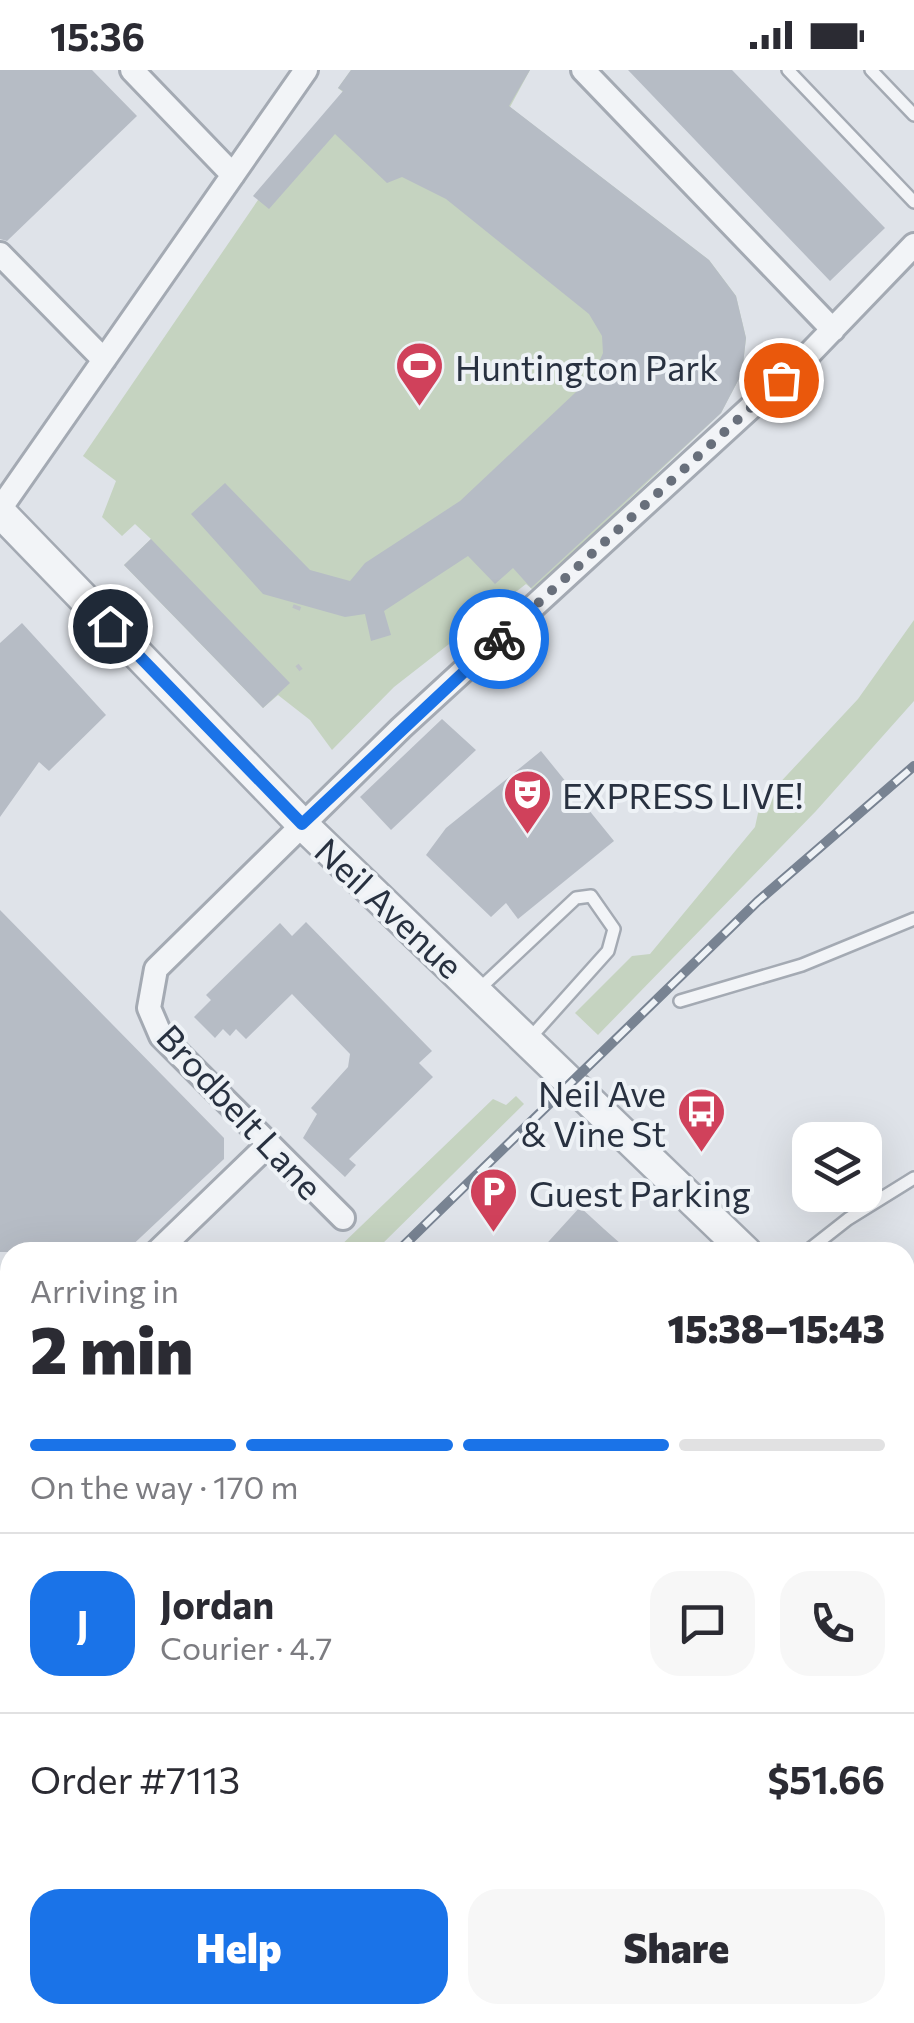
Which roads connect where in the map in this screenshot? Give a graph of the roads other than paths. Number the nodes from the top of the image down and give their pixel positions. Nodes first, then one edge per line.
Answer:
1 (132, 70) edge
2 (306, 70) edge
3 (584, 70) edge
4 (788, 70) edge
5 (872, 70) edge
6 (914, 115) edge
7 (233, 175) junction
8 (914, 202) edge
9 (914, 245) edge
10 (0, 254) edge
11 (833, 330) junction
12 (104, 360) junction
13 (0, 510) edge
14 (302, 824) junction
15 (914, 919) edge
16 (478, 990) junction
17 (680, 1001) dead end
18 (530, 1039) junction
19 (269, 1144) junction
20 (914, 1178) edge
21 (342, 1218) dead end
22 (167, 1242) edge
23 (736, 1242) edge
24 (818, 1242) edge

1 - 7 street
2 - 7 street
3 - 11 street
4 - 8 lane
5 - 6 lane
7 - 12 street
9 - 11 street, Brodbelt Lane
10 - 12 street
11 - 14 street, Brodbelt Lane
12 - 13 street
13 - 14 street, Neil Avenue
14 - 16 street, Neil Avenue
14 - 19 street, Brodbelt Lane
15 - 17 lane
16 - 18 street, Neil Avenue
16 - 18 lane
18 - 23 street, Neil Avenue
19 - 21 street, Brodbelt Lane
19 - 22 street
20 - 24 lane

